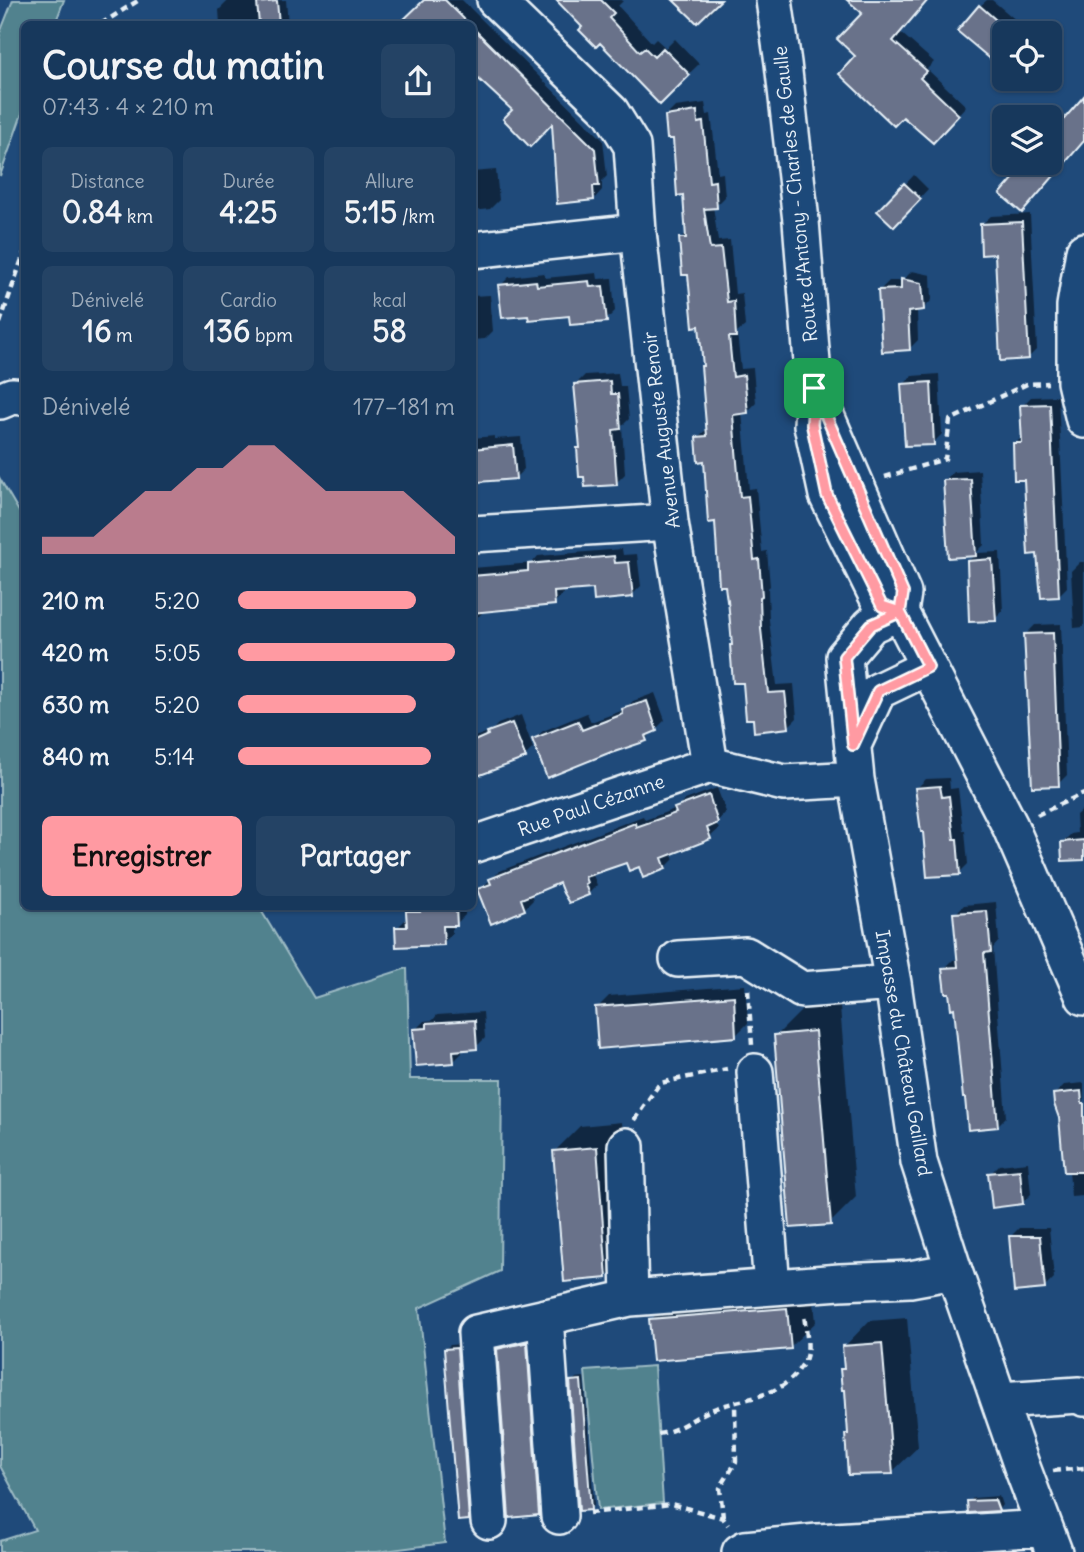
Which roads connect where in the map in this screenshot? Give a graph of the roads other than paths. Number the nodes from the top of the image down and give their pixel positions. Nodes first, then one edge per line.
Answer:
1 (495, 0) edge
2 (774, 0) edge
3 (638, 232) junction
4 (476, 250) edge
5 (1084, 251) edge
6 (814, 388) junction
7 (21, 397) edge
8 (0, 401) edge
9 (1084, 420) edge
10 (670, 522) junction
11 (476, 534) edge
12 (900, 612) junction
13 (928, 667) junction
14 (854, 762) junction
15 (710, 765) junction
16 (476, 844) edge
17 (678, 959) dead end
18 (894, 983) junction
19 (1084, 997) edge
20 (743, 1065) road end
21 (626, 1146) road end
22 (954, 1271) junction
23 (787, 1286) junction
24 (630, 1298) junction
25 (545, 1317) junction
26 (1084, 1398) edge
27 (999, 1400) junction
28 (559, 1516) road end
29 (489, 1521) dead end
30 (1049, 1540) edge
31 (742, 1550) edge

1 - 3 street, Avenue Auguste Renoir
2 - 6 street, Route d'Antony - Charles de Gaulle
3 - 4 street
3 - 10 street, Avenue Auguste Renoir
5 - 9 street
6 - 12 street, Route d'Antony - Charles de Gaulle
6 - 12 street, Route d'Antony - Charles de Gaulle
7 - 8 street
10 - 11 street
10 - 15 street, Avenue Auguste Renoir
12 - 13 street, Route d'Antony - Charles de Gaulle
12 - 14 street, Impasse du Château Gaillard
13 - 14 street
13 - 19 street, Route d'Antony - Charles de Gaulle
14 - 15 street
14 - 18 street, Impasse du Château Gaillard
15 - 16 street, Rue Paul Cézanne
17 - 18 street
18 - 22 street, Impasse du Château Gaillard
20 - 23 street
21 - 24 street
22 - 23 street
22 - 27 street, Impasse du Château Gaillard
23 - 24 street
24 - 25 street
25 - 28 street
25 - 29 street
26 - 27 street
27 - 30 street, Impasse du Château Gaillard
30 - 31 street

